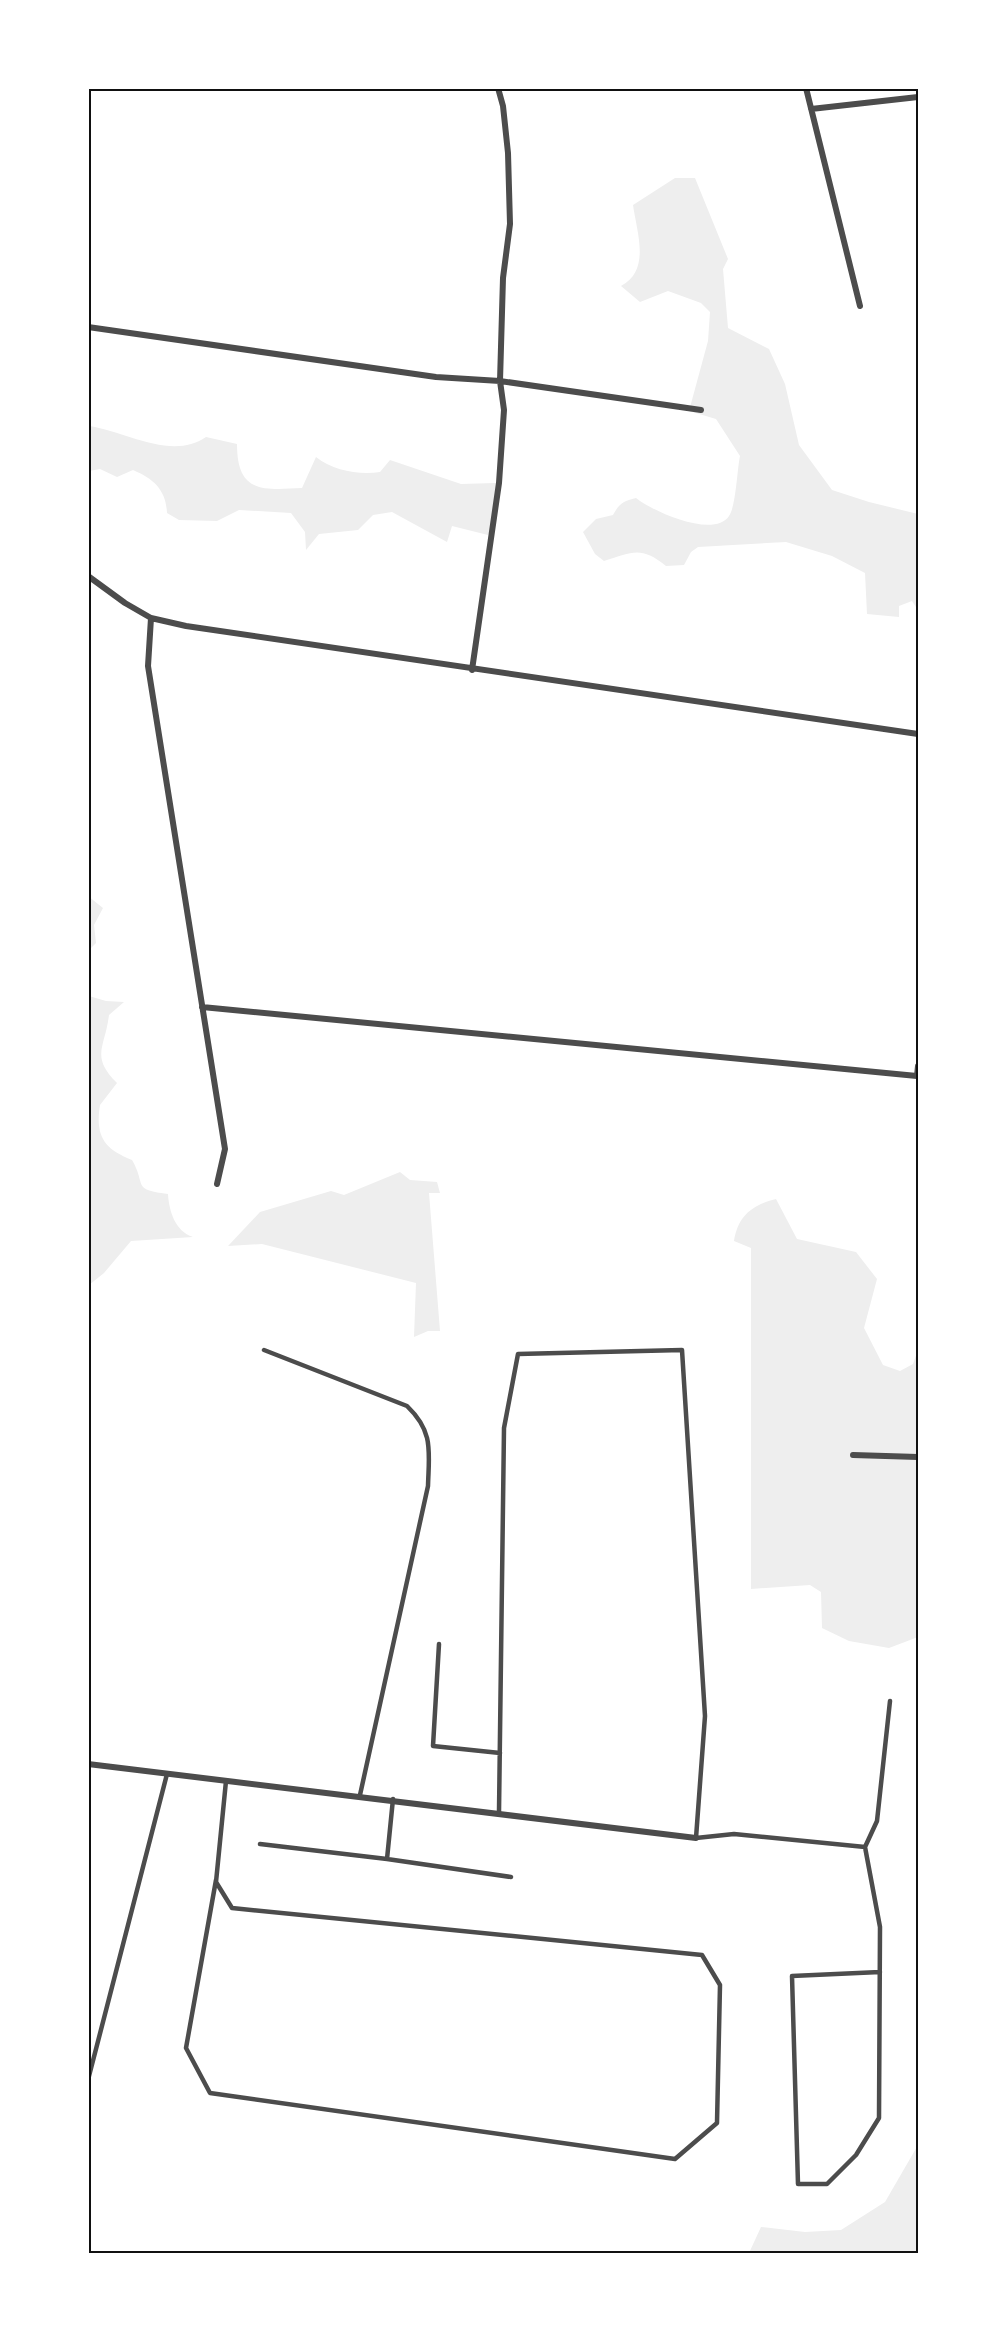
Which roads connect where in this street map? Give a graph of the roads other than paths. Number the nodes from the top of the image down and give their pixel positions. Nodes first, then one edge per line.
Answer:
1 (498, 88) edge
2 (806, 88) edge
3 (918, 97) edge
4 (811, 109) junction
5 (860, 306) dead end
6 (88, 327) edge
7 (500, 381) junction
8 (701, 410) dead end
9 (88, 576) edge
10 (151, 618) junction
11 (472, 669) junction
12 (918, 734) edge
13 (202, 1007) junction
14 (918, 1066) edge
15 (918, 1077) edge
16 (217, 1184) dead end
17 (264, 1350) dead end
18 (853, 1455) dead end
19 (918, 1457) edge
20 (439, 1644) dead end
21 (890, 1701) dead end
22 (500, 1753) junction
23 (88, 1764) edge
24 (167, 1774) junction
25 (226, 1780) junction
26 (360, 1795) junction
27 (393, 1799) junction
28 (499, 1812) junction
29 (696, 1838) junction
30 (260, 1844) dead end
31 (865, 1847) junction
32 (387, 1859) junction
33 (511, 1876) dead end
34 (216, 1880) junction
35 (880, 1972) junction
36 (88, 2080) edge

1 - 7 street
2 - 4 street
3 - 4 street
4 - 5 street
6 - 7 street
7 - 8 street
7 - 11 street
9 - 10 street
10 - 11 street
10 - 13 street
11 - 12 street
13 - 15 street
13 - 16 street
14 - 15 street
17 - 26 lane
18 - 19 street
20 - 22 lane
21 - 31 lane
22 - 28 lane
22 - 29 lane
23 - 24 street
24 - 25 street
24 - 36 lane
25 - 26 street
25 - 34 lane
26 - 27 street
27 - 28 street
27 - 32 lane
28 - 29 street
29 - 31 lane
30 - 32 lane
31 - 35 lane
32 - 33 lane
34 - 34 lane
35 - 35 lane

